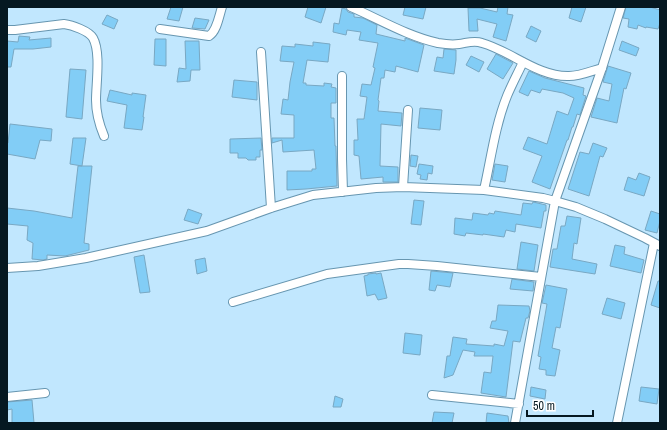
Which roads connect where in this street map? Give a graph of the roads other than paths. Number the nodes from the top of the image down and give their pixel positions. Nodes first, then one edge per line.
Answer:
1 (222, 7) edge
2 (351, 7) edge
3 (621, 7) edge
4 (160, 29) dead end
5 (7, 30) edge
6 (261, 52) dead end
7 (523, 62) junction
8 (602, 68) junction
9 (342, 76) dead end
10 (408, 110) dead end
11 (104, 136) dead end
12 (403, 187) junction
13 (484, 190) junction
14 (343, 192) junction
15 (555, 201) junction
16 (270, 208) junction
17 (656, 245) edge
18 (7, 268) edge
19 (541, 277) junction
20 (233, 302) dead end
21 (45, 393) dead end
22 (432, 395) dead end
23 (7, 397) edge
24 (518, 404) junction
25 (515, 423) edge
26 (617, 423) edge

1 - 4 street
2 - 7 street
3 - 8 street
5 - 11 street
6 - 16 street
7 - 8 street
7 - 13 street
8 - 15 street
9 - 14 street
10 - 12 street
12 - 13 street
12 - 14 street
13 - 15 street
14 - 16 street
15 - 17 street
15 - 19 street
16 - 18 street
17 - 26 street
19 - 20 street
19 - 24 street
21 - 23 street
22 - 24 street
24 - 25 street

